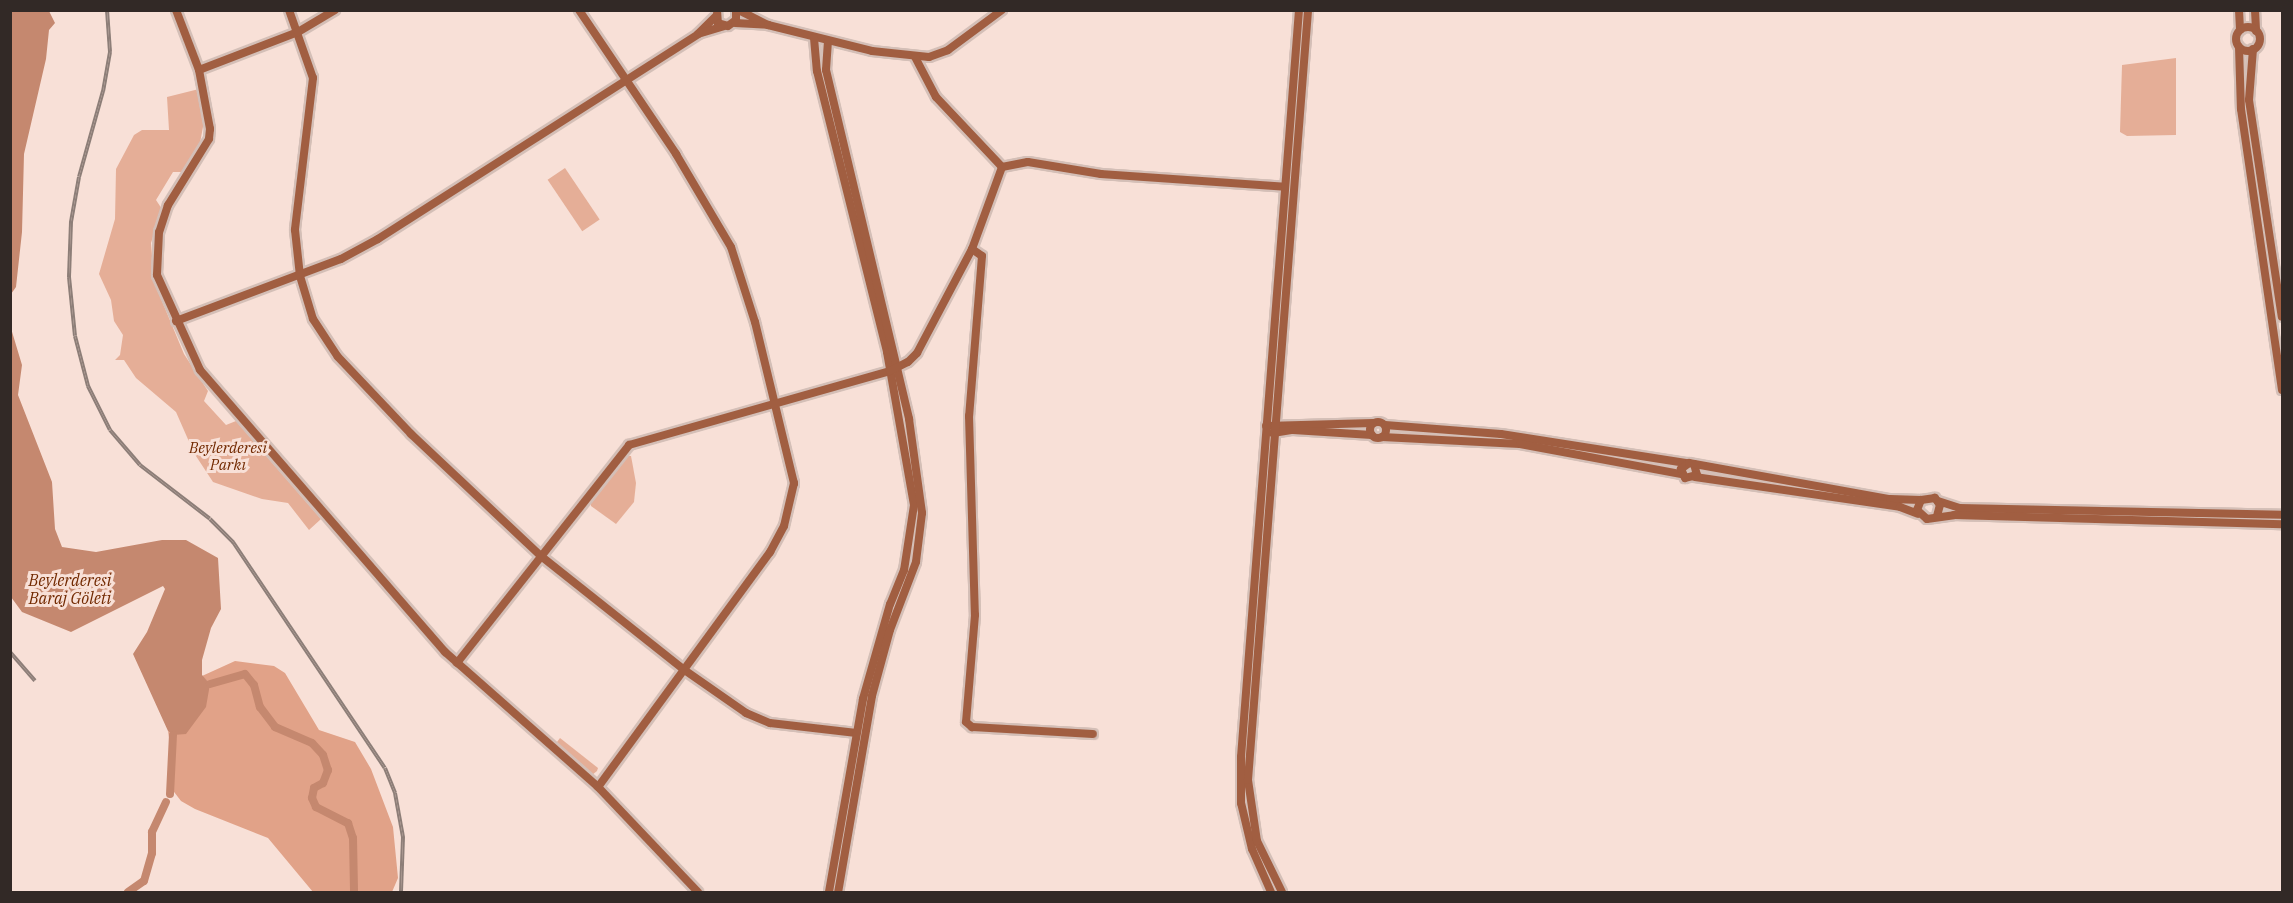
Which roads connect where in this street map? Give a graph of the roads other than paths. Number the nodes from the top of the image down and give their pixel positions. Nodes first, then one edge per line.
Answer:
1 (176, 10) edge
2 (290, 10) edge
3 (335, 10) edge
4 (579, 10) edge
5 (737, 10) edge
6 (1002, 10) edge
7 (1299, 10) edge
8 (1308, 10) edge
9 (2239, 10) edge
10 (2255, 10) edge
11 (716, 13) edge
12 (735, 23) junction
13 (768, 25) junction
14 (724, 26) junction
15 (2240, 30) junction
16 (2256, 31) junction
17 (298, 32) junction
18 (698, 33) junction
19 (814, 38) junction
20 (828, 41) junction
21 (2239, 47) junction
22 (2253, 49) junction
23 (915, 57) junction
24 (199, 70) junction
25 (626, 78) junction
26 (1002, 167) junction
27 (1285, 187) junction
28 (972, 249) junction
29 (300, 276) junction
30 (2283, 317) edge
31 (176, 321) junction
32 (894, 369) junction
33 (2283, 390) edge
34 (776, 404) junction
35 (1373, 423) junction
36 (1385, 425) junction
37 (1266, 430) junction
38 (1276, 430) junction
39 (1371, 435) junction
40 (1382, 437) junction
41 (1690, 464) junction
42 (1682, 474) junction
43 (1695, 477) junction
44 (1920, 500) junction
45 (1938, 501) junction
46 (1918, 514) junction
47 (2283, 515) edge
48 (1937, 516) junction
49 (2283, 524) edge
50 (541, 556) junction
51 (457, 663) junction
52 (683, 669) junction
53 (856, 733) junction
54 (1093, 734) dead end
55 (598, 787) junction
56 (698, 892) edge
57 (829, 892) edge
58 (838, 892) edge
59 (1271, 892) edge
60 (1282, 892) edge

1 - 24 main road
2 - 17 main road
3 - 17 main road
4 - 25 main road
5 - 12 main road
5 - 13 main road
6 - 23 main road
7 - 27 main road
8 - 38 main road
9 - 15 main road
10 - 16 main road
11 - 14 main road
11 - 18 main road
12 - 13 main road
12 - 14 main road
13 - 19 main road
14 - 18 main road
15 - 16 main road
15 - 21 main road
16 - 22 main road
17 - 24 main road
17 - 29 main road
18 - 25 main road
19 - 20 main road
19 - 32 main road
20 - 23 main road
20 - 32 main road
21 - 22 main road
21 - 33 main road
22 - 30 main road
23 - 26 main road
24 - 31 main road
25 - 29 main road
25 - 34 main road
26 - 27 main road
26 - 28 main road
27 - 37 main road
28 - 32 main road
28 - 54 main road
29 - 31 main road
29 - 50 main road
31 - 51 main road
32 - 34 main road
32 - 53 main road
32 - 58 main road
34 - 50 main road
34 - 52 main road
35 - 36 main road
35 - 38 main road
35 - 39 main road
36 - 40 main road
36 - 41 main road
37 - 38 main road
37 - 59 main road
38 - 39 main road
38 - 60 main road
39 - 40 main road
40 - 42 main road
41 - 42 main road
41 - 43 main road
41 - 44 main road
42 - 43 main road
43 - 46 main road
44 - 45 main road
44 - 46 main road
45 - 47 main road
45 - 48 main road
46 - 48 main road
48 - 49 main road
50 - 51 main road
50 - 52 main road
51 - 55 main road
52 - 53 main road
52 - 55 main road
53 - 57 main road
55 - 56 main road

